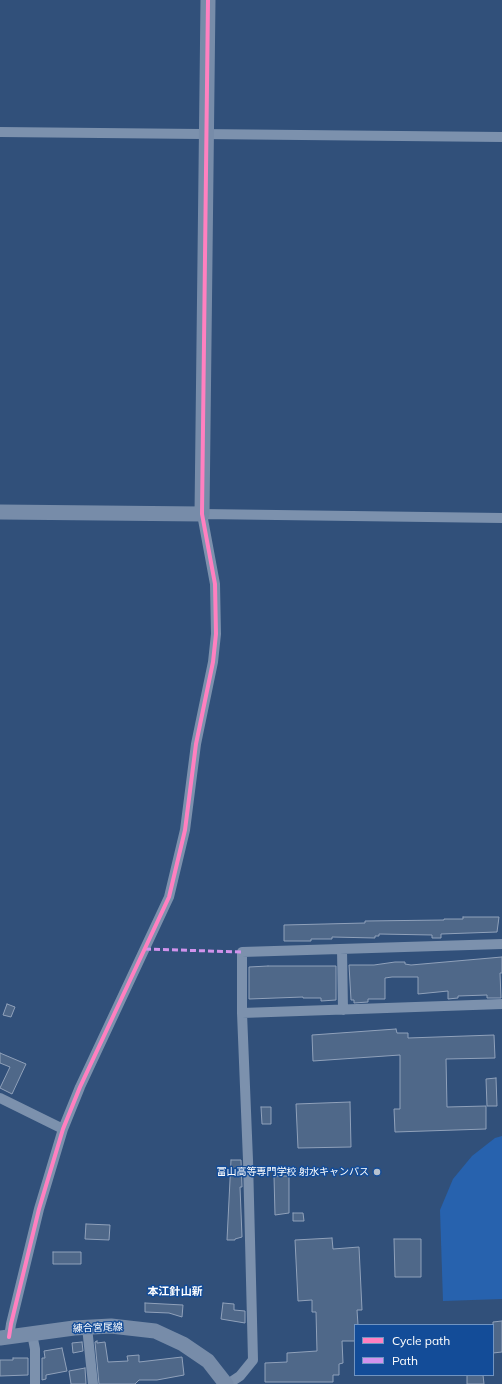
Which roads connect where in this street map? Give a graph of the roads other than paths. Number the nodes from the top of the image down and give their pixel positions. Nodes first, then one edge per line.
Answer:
1 (208, 0) edge
2 (0, 132) edge
3 (206, 135) junction
4 (502, 137) edge
5 (0, 512) edge
6 (502, 518) edge
7 (203, 520) junction
8 (502, 944) edge
9 (342, 950) junction
10 (502, 1004) edge
11 (343, 1010) junction
12 (242, 1013) junction
13 (0, 1098) edge
14 (63, 1129) junction
15 (87, 1327) junction
16 (32, 1334) junction
17 (5, 1337) edge
18 (35, 1384) edge
19 (94, 1384) edge
20 (227, 1384) edge

1 - 3 street
2 - 3 street
3 - 4 street
3 - 7 street
5 - 7 street
6 - 7 street
7 - 14 street
8 - 9 street
9 - 11 street
9 - 12 street
10 - 11 street
11 - 12 street
12 - 20 street
13 - 14 street
14 - 17 street
15 - 16 street, 練合宮尾線
15 - 19 street
15 - 20 street, 練合宮尾線
16 - 17 street, 練合宮尾線
16 - 18 street

